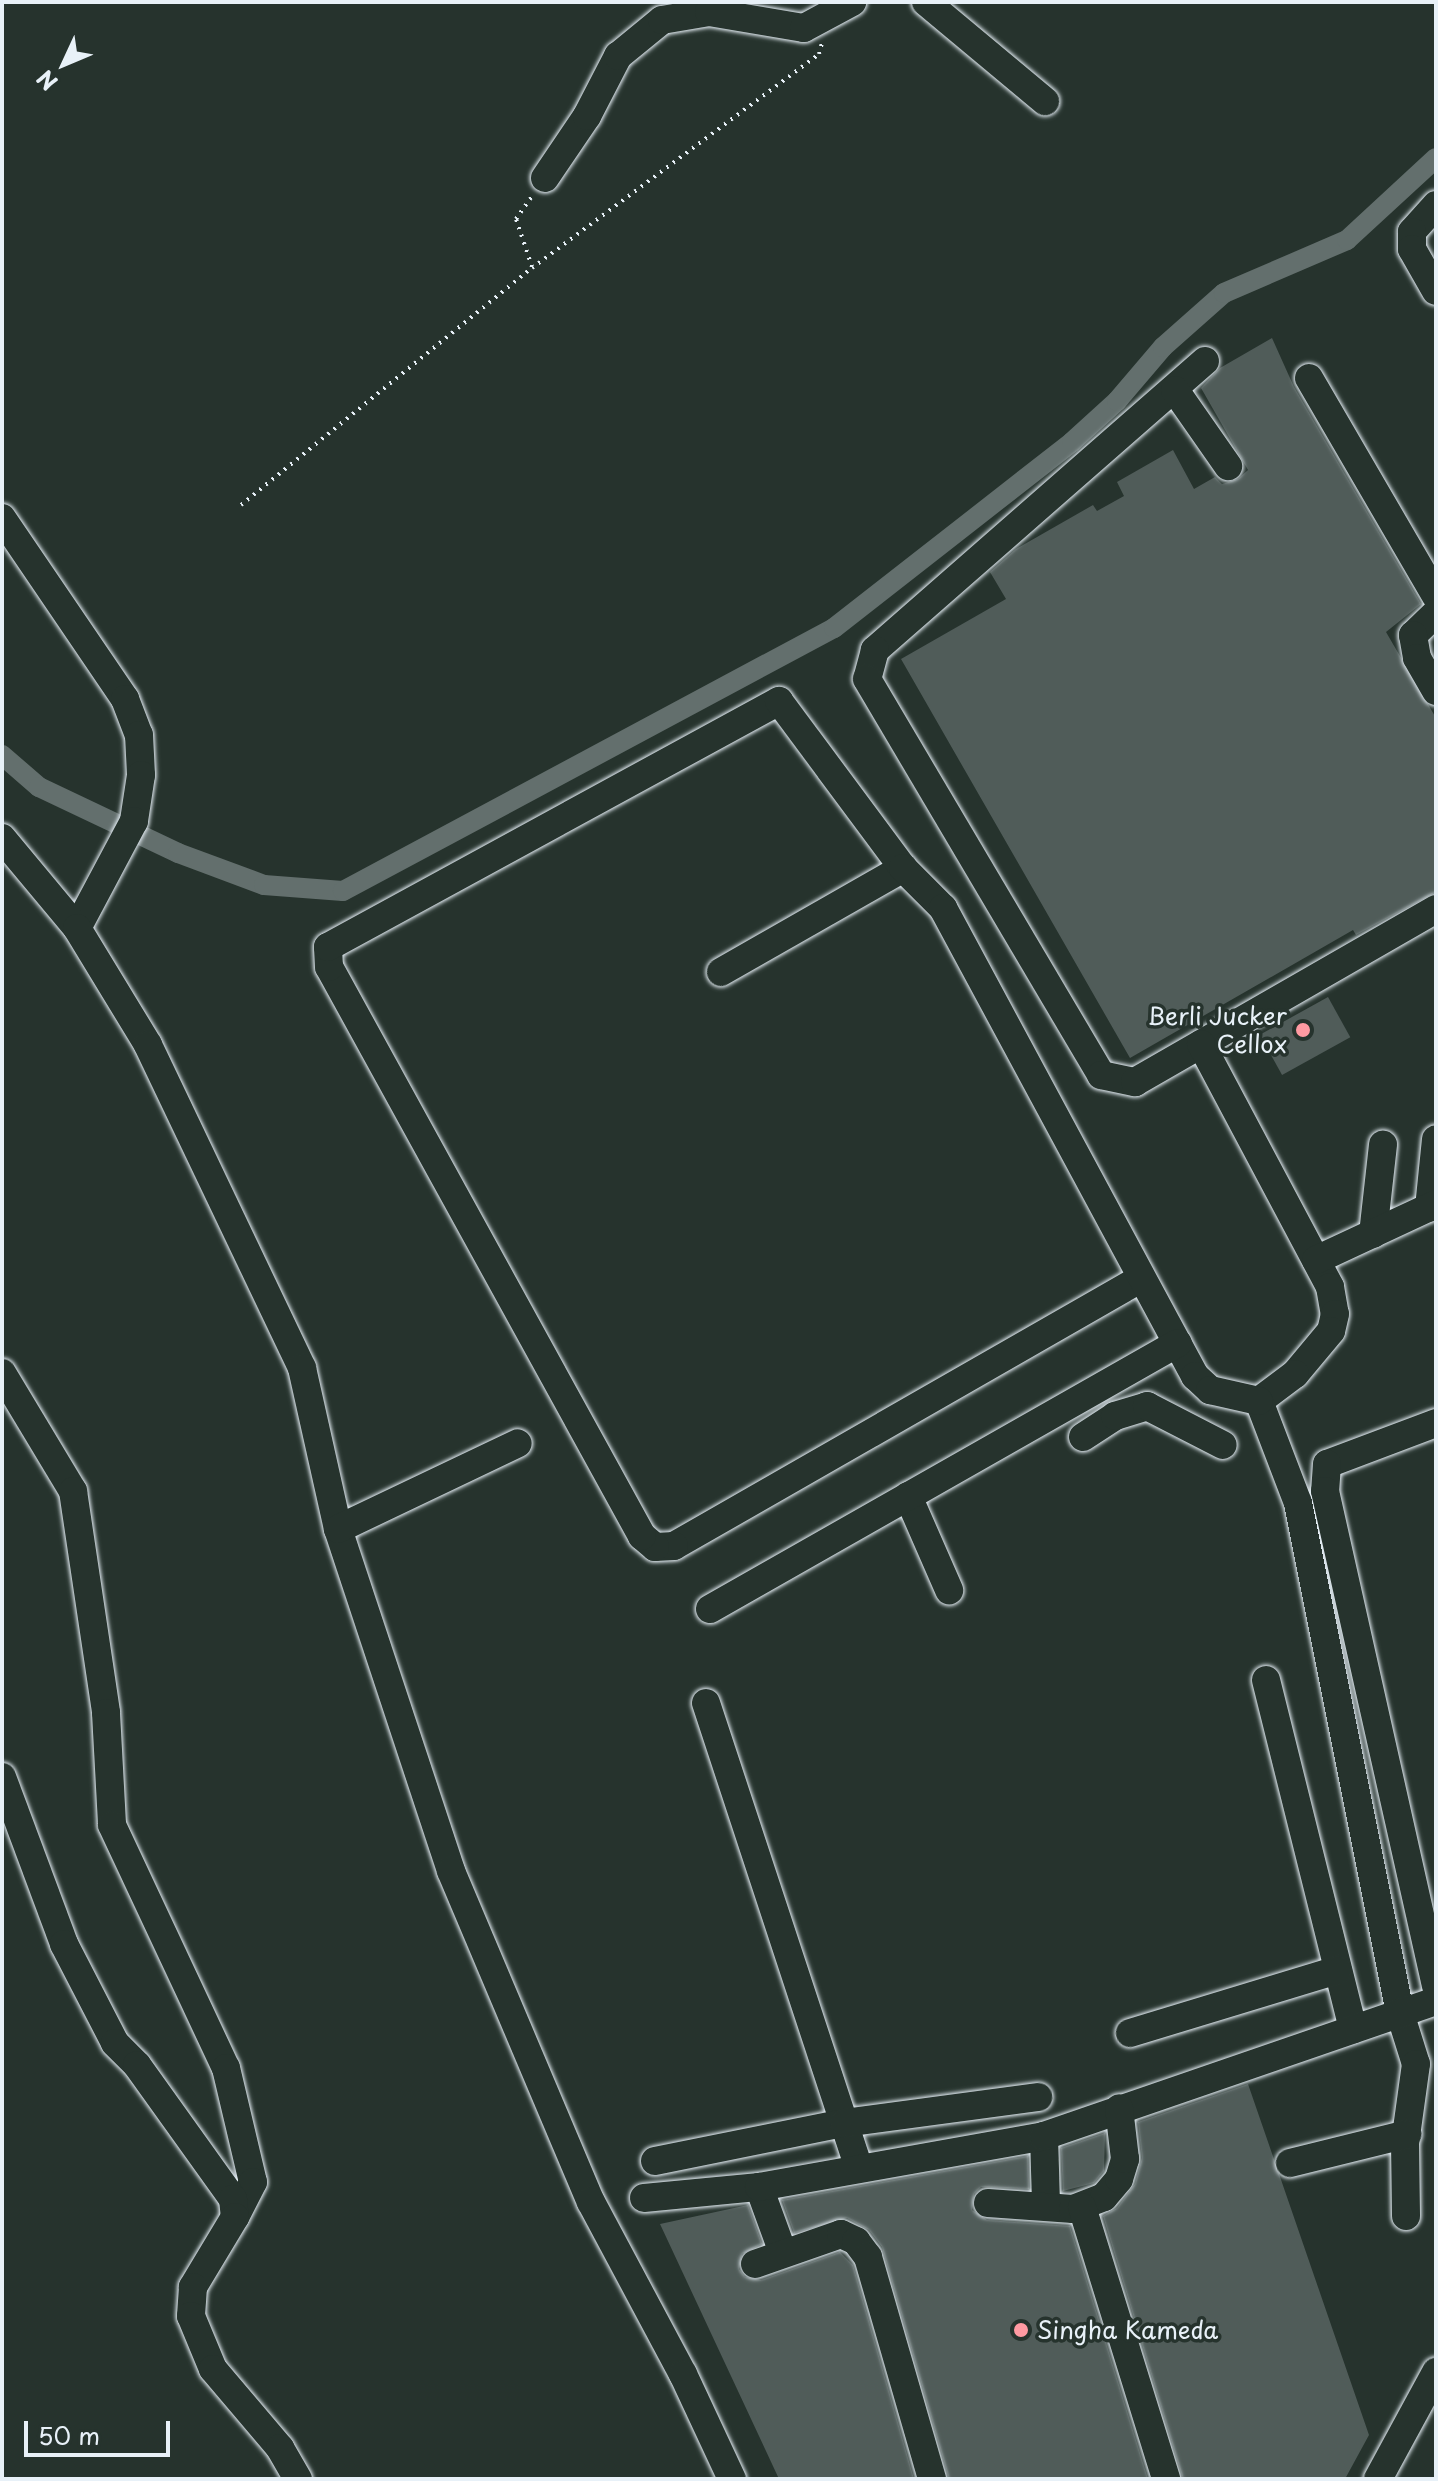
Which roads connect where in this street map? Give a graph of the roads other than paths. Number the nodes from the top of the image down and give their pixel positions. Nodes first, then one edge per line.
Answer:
1 (926, 2) edge
2 (840, 10) edge
3 (1045, 101) dead end
4 (545, 178) road end
5 (1436, 205) edge
6 (1436, 291) edge
7 (1205, 361) dead end
8 (1309, 378) dead end
9 (1175, 390) junction
10 (1228, 466) dead end
11 (2, 518) edge
12 (1436, 596) edge
13 (1436, 613) edge
14 (1436, 691) edge
15 (2, 838) edge
16 (903, 868) junction
17 (1436, 909) edge
18 (77, 928) junction
19 (721, 972) dead end
20 (1201, 1044) junction
21 (1436, 1139) edge
22 (1383, 1145) dead end
23 (1432, 1206) edge
24 (1373, 1234) junction
25 (1316, 1260) junction
26 (1140, 1279) junction
27 (1178, 1343) junction
28 (2, 1373) edge
29 (1115, 1378) junction
30 (1259, 1401) junction
31 (1132, 1408) junction
32 (1436, 1423) edge
33 (1083, 1437) dead end
34 (518, 1443) dead end
35 (1223, 1445) dead end
36 (908, 1496) junction
37 (338, 1529) junction
38 (949, 1590) dead end
39 (710, 1609) dead end
40 (1266, 1680) dead end
41 (706, 1703) dead end
42 (2, 1777) edge
43 (1338, 1970) junction
44 (1436, 1986) edge
45 (1436, 2001) edge
46 (1400, 2013) junction
47 (1353, 2029) junction
48 (1130, 2033) dead end
49 (1038, 2097) dead end
50 (1119, 2108) junction
51 (844, 2123) junction
52 (1407, 2134) junction
53 (1044, 2136) junction
54 (655, 2161) dead end
55 (1290, 2163) dead end
56 (858, 2166) junction
57 (759, 2187) junction
58 (644, 2198) dead end
59 (988, 2203) dead end
60 (1046, 2204) junction
61 (1082, 2207) junction
62 (1406, 2216) dead end
63 (235, 2217) junction
64 (783, 2253) junction
65 (755, 2264) dead end
66 (1436, 2372) edge
67 (298, 2479) edge
68 (732, 2479) edge
69 (932, 2479) edge
70 (1166, 2479) edge
71 (1378, 2479) edge

1 - 3 street
2 - 4 street
5 - 6 street
7 - 9 street
8 - 12 street
9 - 10 street
9 - 20 street
11 - 18 street
13 - 14 street
15 - 18 street
16 - 19 street
16 - 26 street
16 - 26 street
17 - 20 street
18 - 37 street
20 - 25 street
21 - 23 street
22 - 24 street
23 - 24 street
24 - 25 street
25 - 30 street
26 - 27 street
27 - 29 street
27 - 30 street
28 - 63 street
29 - 31 street
29 - 36 street
30 - 46 street
31 - 33 street
31 - 35 street
32 - 44 street
34 - 37 street
36 - 38 street
36 - 39 street
37 - 68 street
40 - 43 street
41 - 51 street
42 - 63 street
43 - 47 street
43 - 48 street
45 - 46 street
46 - 47 street
46 - 52 street
47 - 50 street
49 - 51 street
50 - 53 street
50 - 61 street
51 - 54 street
51 - 56 street
52 - 55 street
52 - 62 street
53 - 56 street
53 - 60 street
56 - 57 street
57 - 58 street
57 - 64 street
59 - 60 street
60 - 61 street
61 - 70 street
63 - 67 street
64 - 65 street
64 - 69 street
66 - 71 street

